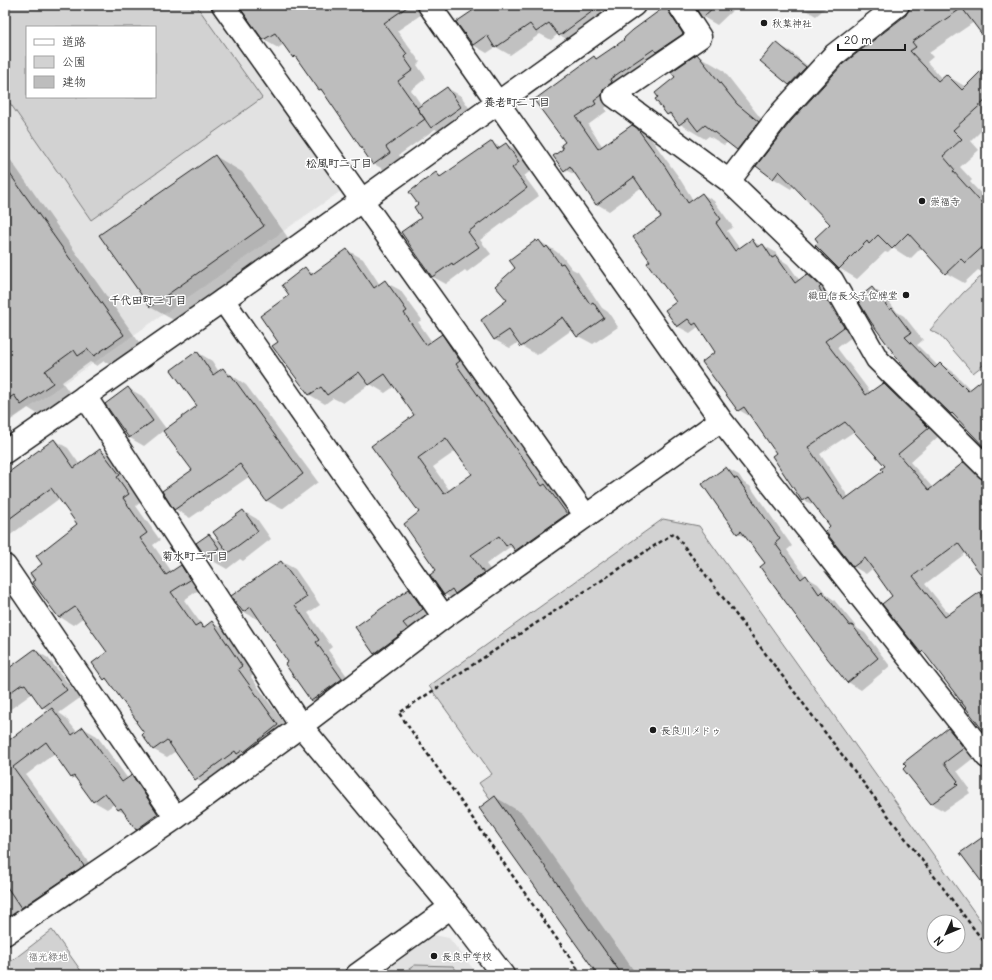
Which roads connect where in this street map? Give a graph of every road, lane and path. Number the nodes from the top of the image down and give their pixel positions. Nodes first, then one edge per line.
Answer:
1 (223, 5) edge
2 (429, 5) edge
3 (634, 5) edge
4 (679, 5) edge
5 (898, 5) edge
6 (498, 103) junction
7 (729, 180) junction
8 (361, 200) junction
9 (223, 300) junction
10 (85, 396) junction
11 (721, 420) junction
12 (5, 452) edge
13 (987, 468) edge
14 (586, 516) junction
15 (5, 566) edge
16 (444, 617) junction
17 (301, 726) junction
18 (987, 757) edge
19 (176, 818) junction
20 (451, 907) junction
21 (8, 924) edge
22 (987, 946) edge
23 (357, 975) edge
24 (503, 975) edge
25 (582, 975) edge

1 - 8 street
2 - 6 street
3 - 6 street
4 - 7 street
5 - 7 street
6 - 8 street
6 - 11 street
7 - 13 street
8 - 9 street
8 - 14 street
9 - 10 street
9 - 16 street
10 - 12 street
10 - 17 street
11 - 14 street
11 - 18 street
14 - 16 street
15 - 19 street
16 - 17 street
17 - 19 street
17 - 20 street
19 - 21 street
20 - 23 street
20 - 24 street
22 - 25 path

